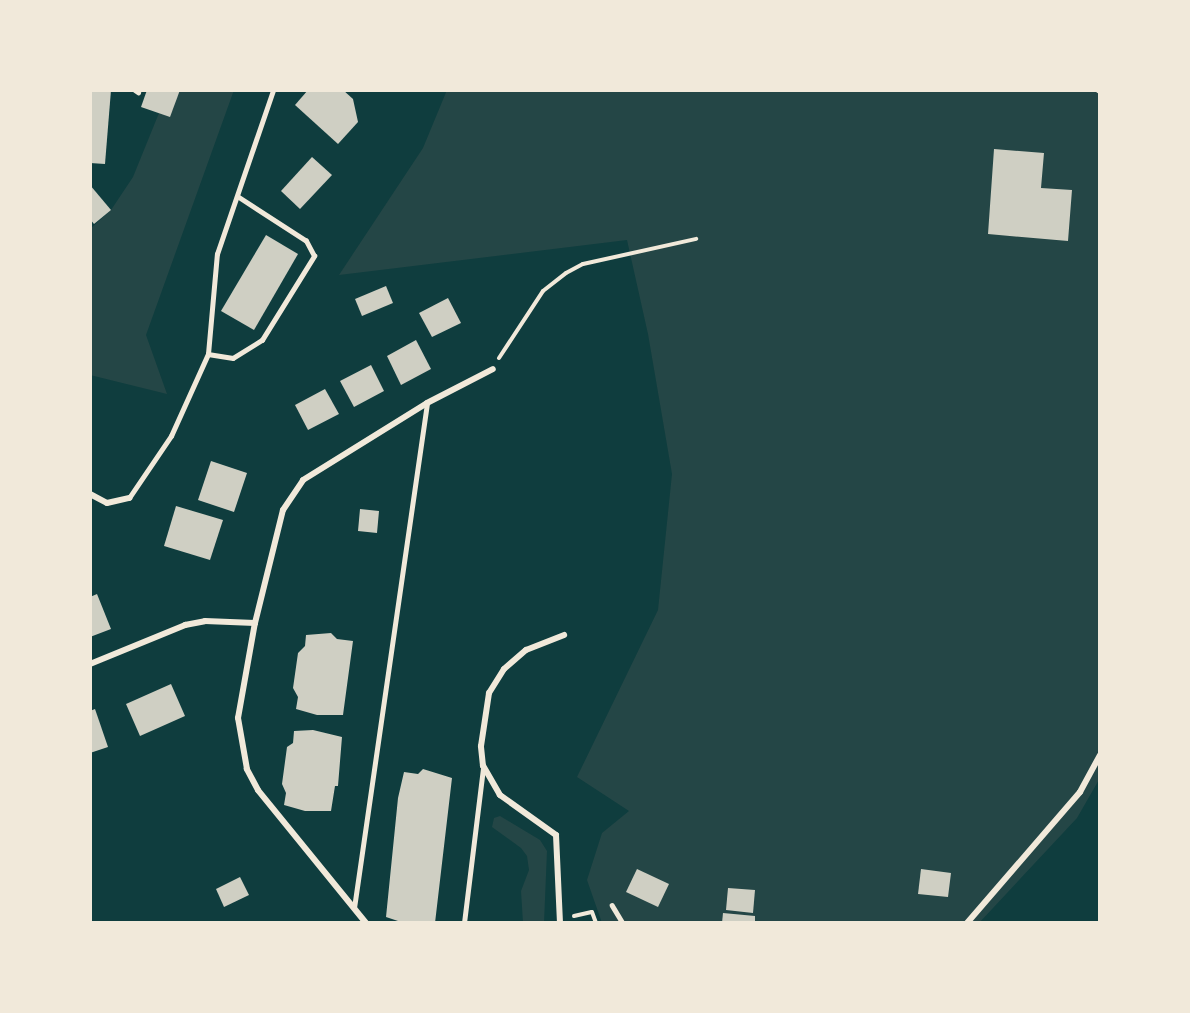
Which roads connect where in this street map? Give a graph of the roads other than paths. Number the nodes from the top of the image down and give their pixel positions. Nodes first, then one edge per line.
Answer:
1 (273, 90) edge
2 (238, 197) junction
3 (208, 354) junction
4 (493, 369) road end
5 (427, 403) junction
6 (90, 494) edge
7 (129, 498) joint
8 (255, 623) junction
9 (564, 635) dead end
10 (90, 664) edge
11 (1100, 755) edge
12 (483, 766) junction
13 (612, 905) dead end
14 (354, 908) junction
15 (366, 923) edge
16 (464, 923) edge
17 (560, 923) edge
18 (623, 923) edge
19 (967, 923) edge

1 - 2 lane
2 - 3 lane
2 - 3 lane
3 - 7 lane
4 - 5 street
5 - 8 street
5 - 14 lane
6 - 7 street
8 - 10 street
8 - 14 street
9 - 12 street
11 - 19 street
12 - 16 lane
12 - 17 street
13 - 18 lane
14 - 15 street

